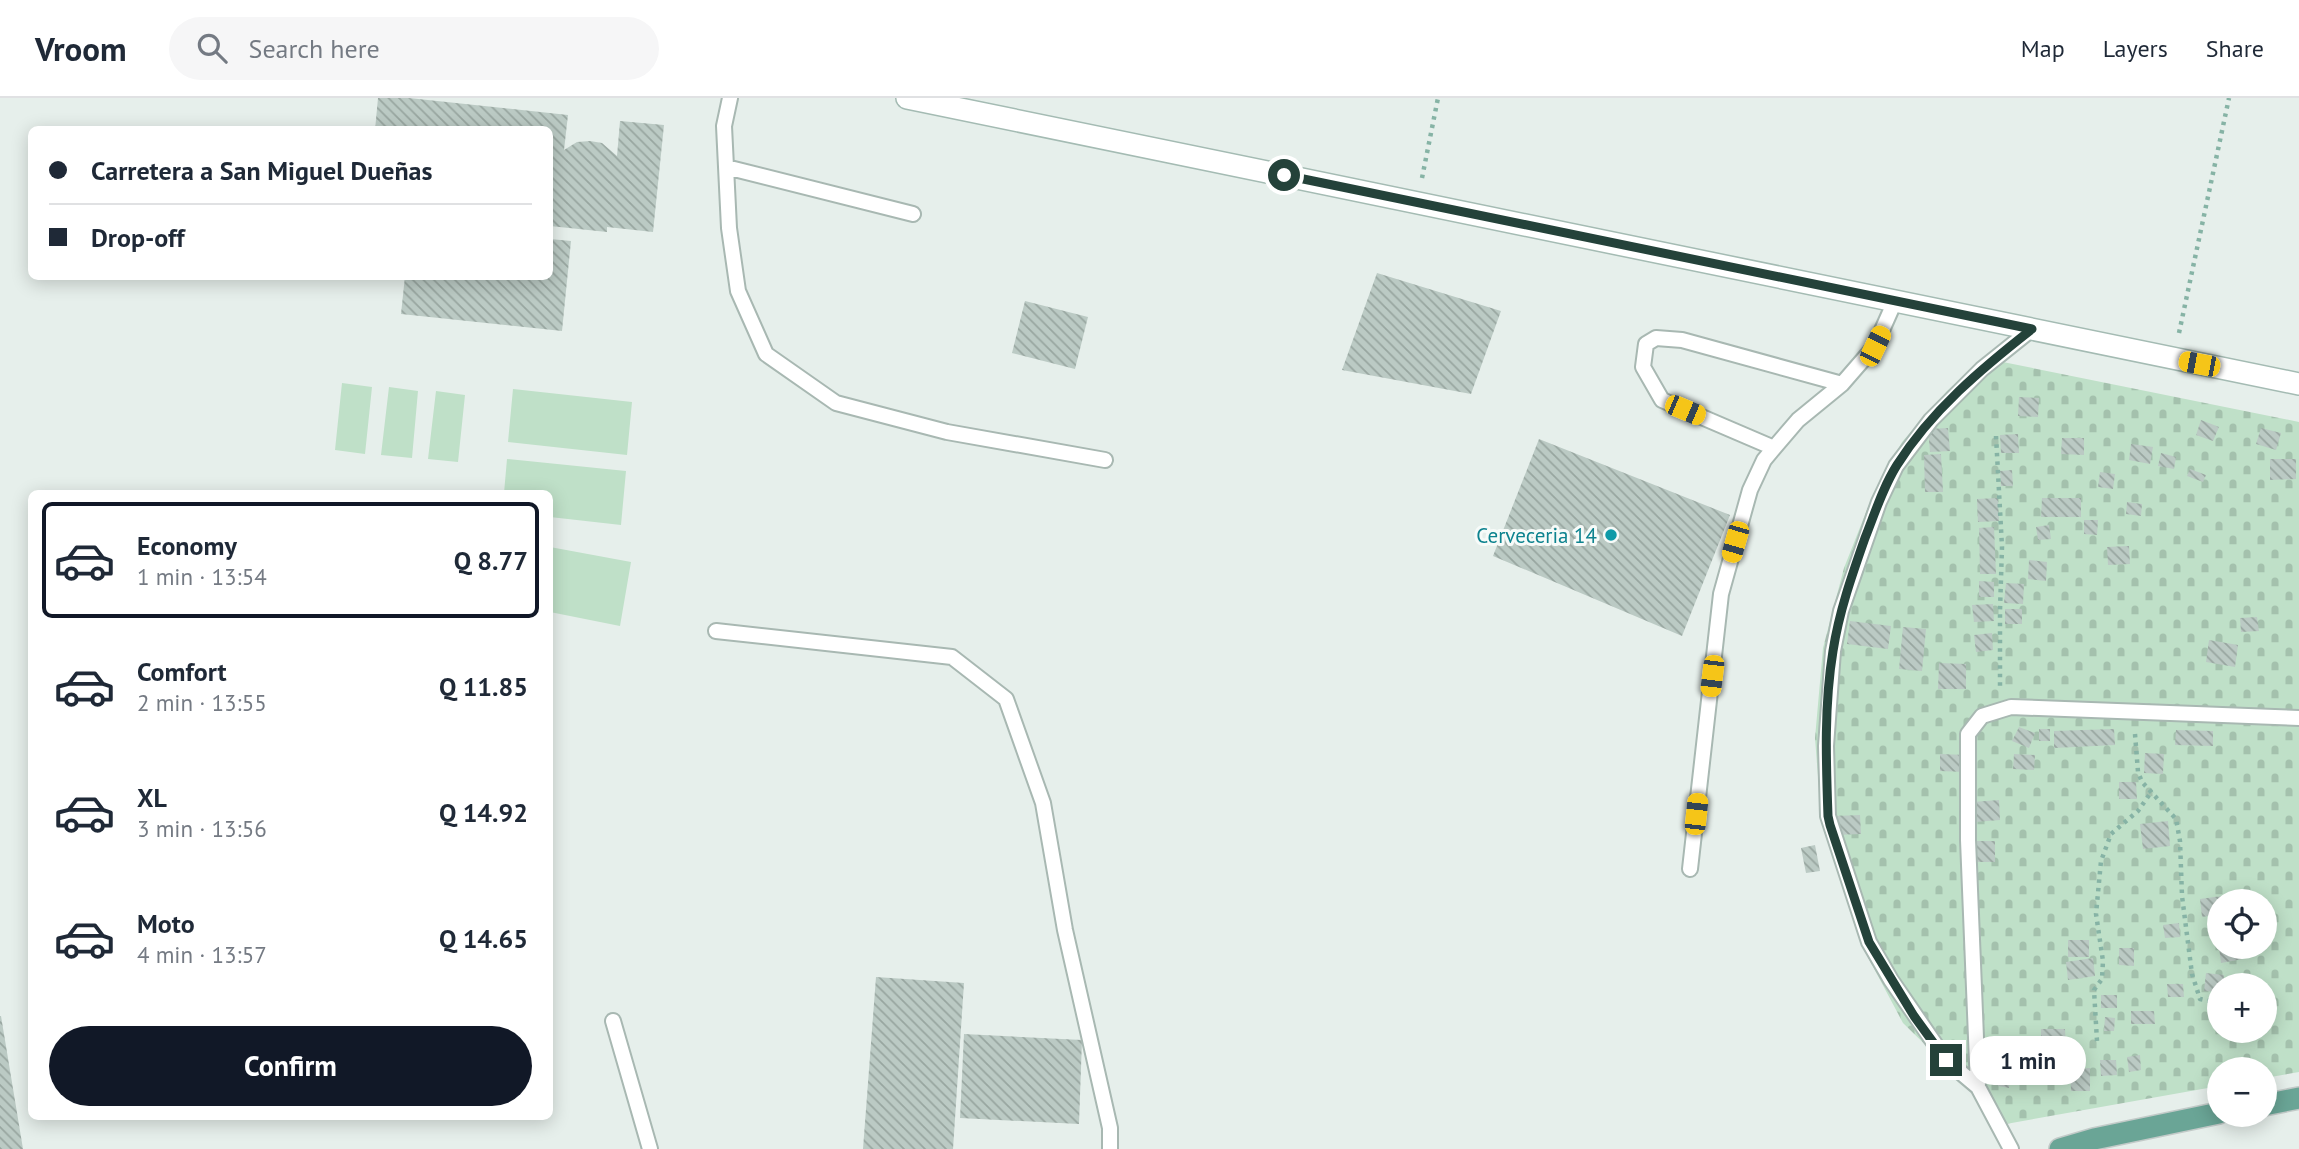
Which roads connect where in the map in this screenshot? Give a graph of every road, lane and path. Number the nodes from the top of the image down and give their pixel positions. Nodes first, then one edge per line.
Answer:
1 (730, 98) edge
2 (907, 98) edge
3 (1438, 98) edge
4 (2229, 98) edge
5 (726, 167) junction
6 (1417, 203) junction
7 (913, 214) dead end
8 (1895, 301) junction
9 (2032, 329) junction
10 (2174, 359) junction
11 (1842, 384) junction
12 (2299, 384) edge
13 (1996, 436) dead end
14 (1774, 448) junction
15 (1105, 460) dead end
16 (716, 631) dead end
17 (2000, 709) junction
18 (2134, 712) junction
19 (2299, 718) edge
20 (2152, 791) junction
21 (1690, 869) dead end
22 (2207, 1000) edge
23 (613, 1020) dead end
24 (2097, 1041) dead end
25 (1978, 1087) junction
26 (2299, 1098) edge
27 (2277, 1102) edge
28 (2207, 1115) edge
29 (650, 1149) edge
30 (1110, 1149) edge
31 (2011, 1149) edge
32 (2060, 1149) edge

1 - 5 lane
2 - 6 main road
3 - 6 path
4 - 10 path
5 - 7 lane
5 - 15 lane
6 - 8 main road
8 - 9 main road
8 - 11 lane
9 - 10 main road
9 - 25 lane
10 - 12 main road
11 - 14 lane
11 - 14 lane
13 - 17 path
14 - 21 lane
16 - 30 lane
17 - 18 lane
17 - 25 lane
18 - 19 lane
18 - 20 path
20 - 22 path
20 - 24 path
23 - 29 lane
25 - 31 lane
26 - 27 main road
28 - 32 main road

